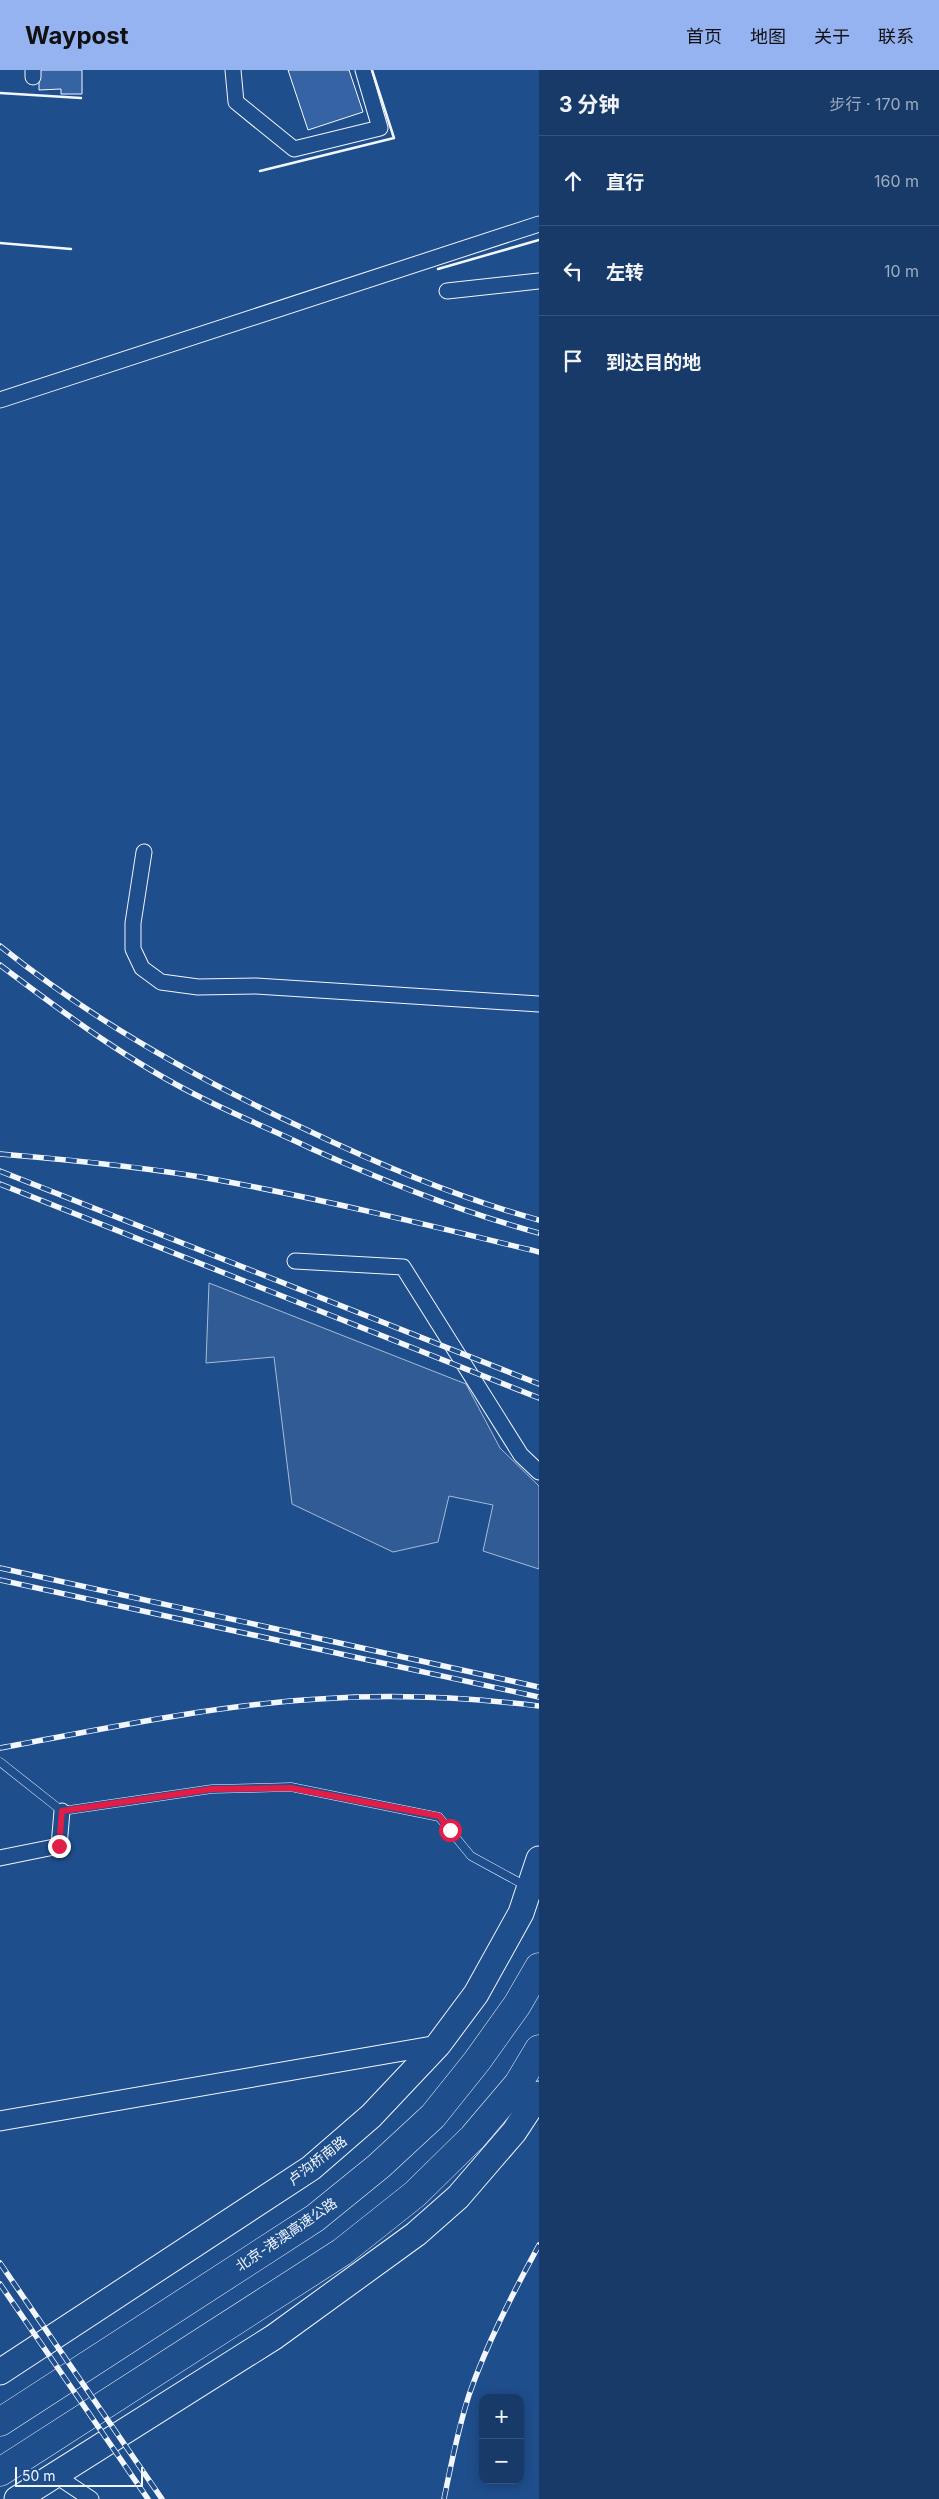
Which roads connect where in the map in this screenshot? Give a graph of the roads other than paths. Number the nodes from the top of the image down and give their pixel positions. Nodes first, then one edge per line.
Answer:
1 (233, 70) edge
2 (363, 70) edge
3 (539, 224) edge
4 (539, 281) edge
5 (447, 292) dead end
6 (0, 400) edge
7 (144, 852) dead end
8 (539, 1004) edge
9 (295, 1261) dead end
10 (539, 1472) edge
11 (0, 1762) edge
12 (62, 1811) junction
13 (0, 1858) edge
14 (539, 1859) edge
15 (530, 1888) junction
16 (539, 1967) edge
17 (438, 2045) junction
18 (539, 2049) edge
19 (539, 2094) edge
20 (0, 2121) edge
21 (0, 2372) edge
22 (0, 2422) edge
23 (0, 2472) edge
24 (55, 2475) junction
25 (17, 2499) edge
26 (91, 2499) edge

1 - 2 street
3 - 6 street
4 - 5 street
7 - 8 street
9 - 10 street
11 - 12 lane
12 - 13 street
12 - 15 lane
14 - 15 highway, 卢沟桥南路
15 - 17 highway, 卢沟桥南路
16 - 22 highway, 北京-港澳高速公路
17 - 20 street
17 - 21 highway, 卢沟桥南路
18 - 23 highway
19 - 24 highway
24 - 25 highway
24 - 26 street

